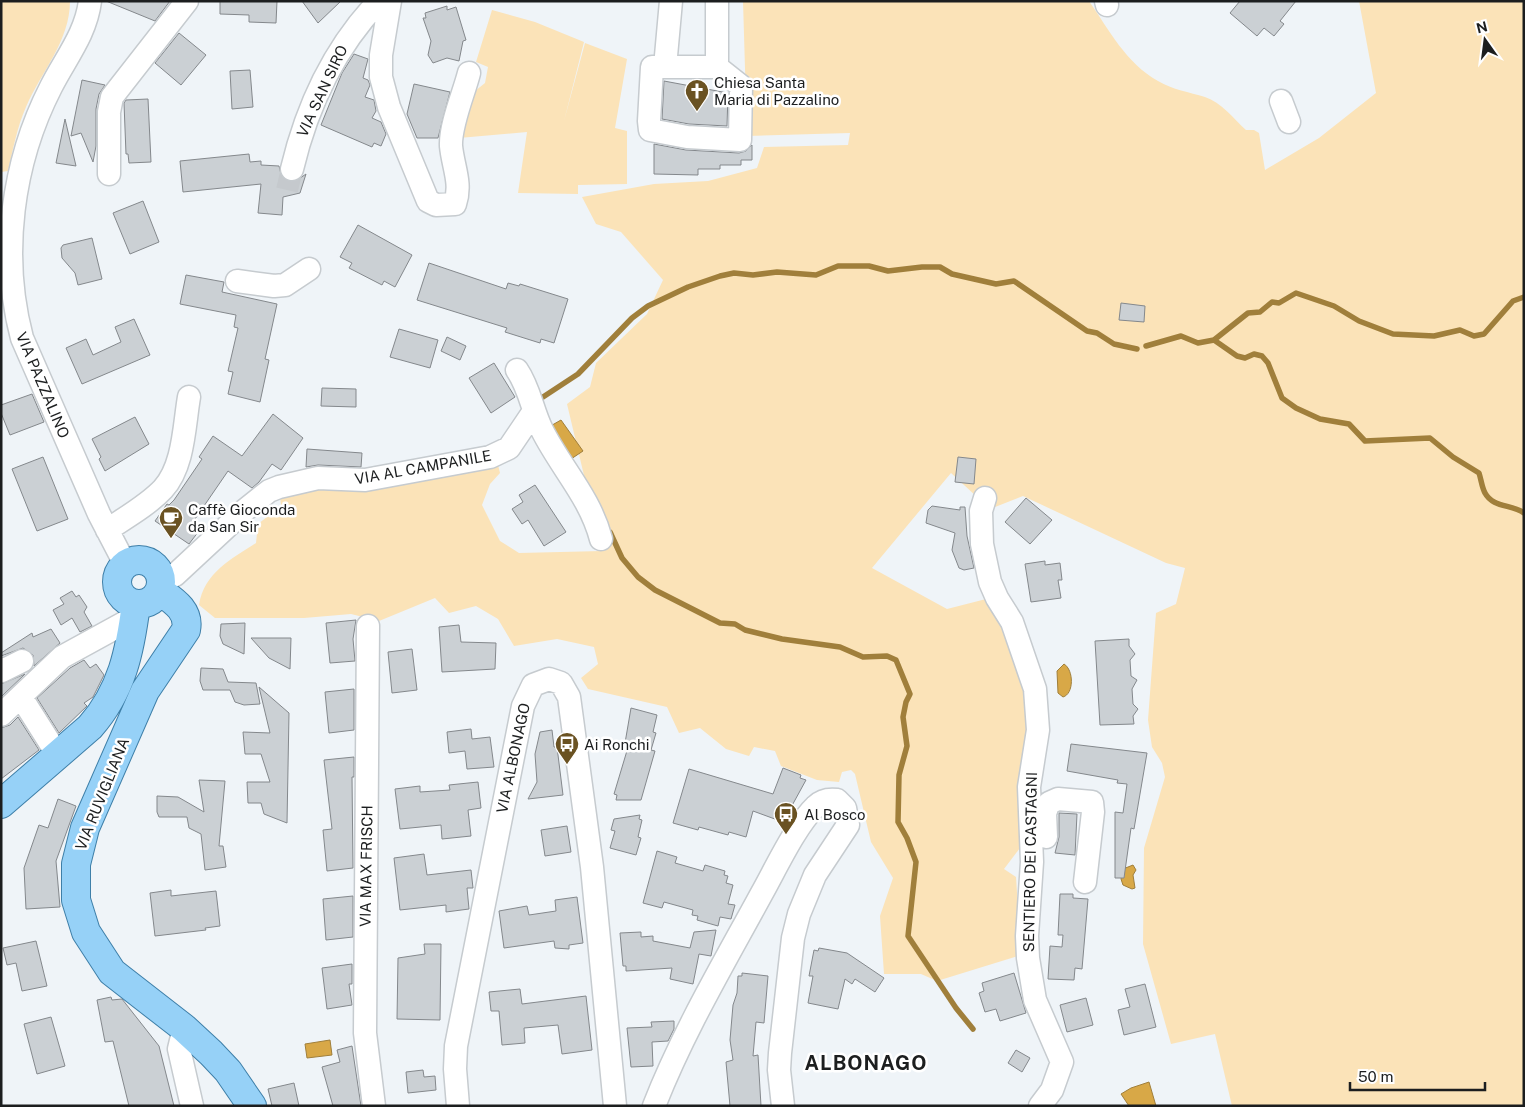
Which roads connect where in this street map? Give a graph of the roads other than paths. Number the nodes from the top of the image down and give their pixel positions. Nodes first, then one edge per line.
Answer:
1 (90, 1) edge
2 (187, 1) edge
3 (379, 1) edge
4 (390, 1) edge
5 (671, 1) edge
6 (717, 1) edge
7 (658, 67) junction
8 (717, 67) junction
9 (469, 73) dead end
10 (1281, 101) dead end
11 (1289, 122) dead end
12 (293, 166) tunnel mouth
13 (109, 174) dead end
14 (8, 192) edge
15 (7, 220) edge
16 (309, 269) dead end
17 (237, 281) dead end
18 (517, 370) dead end
19 (190, 397) dead end
20 (534, 411) junction
21 (985, 498) dead end
22 (107, 530) junction
23 (601, 539) dead end
24 (124, 564) junction
25 (161, 586) junction
26 (135, 611) junction
27 (368, 626) dead end
28 (22, 661) dead end
29 (1, 670) edge
30 (22, 697) junction
31 (2, 713) edge
32 (57, 754) junction
33 (1, 804) edge
34 (1032, 862) junction
35 (1085, 882) dead end
36 (184, 1028) junction
37 (192, 1106) edge
38 (252, 1106) edge
39 (374, 1106) edge
40 (458, 1106) edge
41 (615, 1106) edge
42 (654, 1106) edge
43 (783, 1106) edge
44 (1040, 1106) edge

1 - 14 street, VIA PAZZALINO
2 - 13 street
3 - 12 street, VIA SAN SIRO
4 - 9 street
5 - 7 street
6 - 8 street
7 - 8 street
7 - 8 street
10 - 11 street
14 - 15 street, VIA PAZZALINO
15 - 22 street, VIA PAZZALINO
16 - 17 street
18 - 20 street
19 - 22 street
20 - 23 street
20 - 25 street, VIA AL CAMPANILE
21 - 34 street, SENTIERO DEI CASTAGNI
22 - 24 street, VIA PAZZALINO
24 - 25 main road
24 - 26 main road
25 - 26 main road
25 - 36 main road, VIA RUVIGLIANA
26 - 30 street
26 - 32 main road
27 - 39 street, VIA MAX FRISCH
28 - 29 street
30 - 31 street
30 - 32 street
32 - 33 main road
34 - 35 street
34 - 44 street, SENTIERO DEI CASTAGNI
36 - 37 street
36 - 38 main road, VIA RUVIGLIANA
40 - 41 street, VIA ALBONAGO
42 - 43 street

